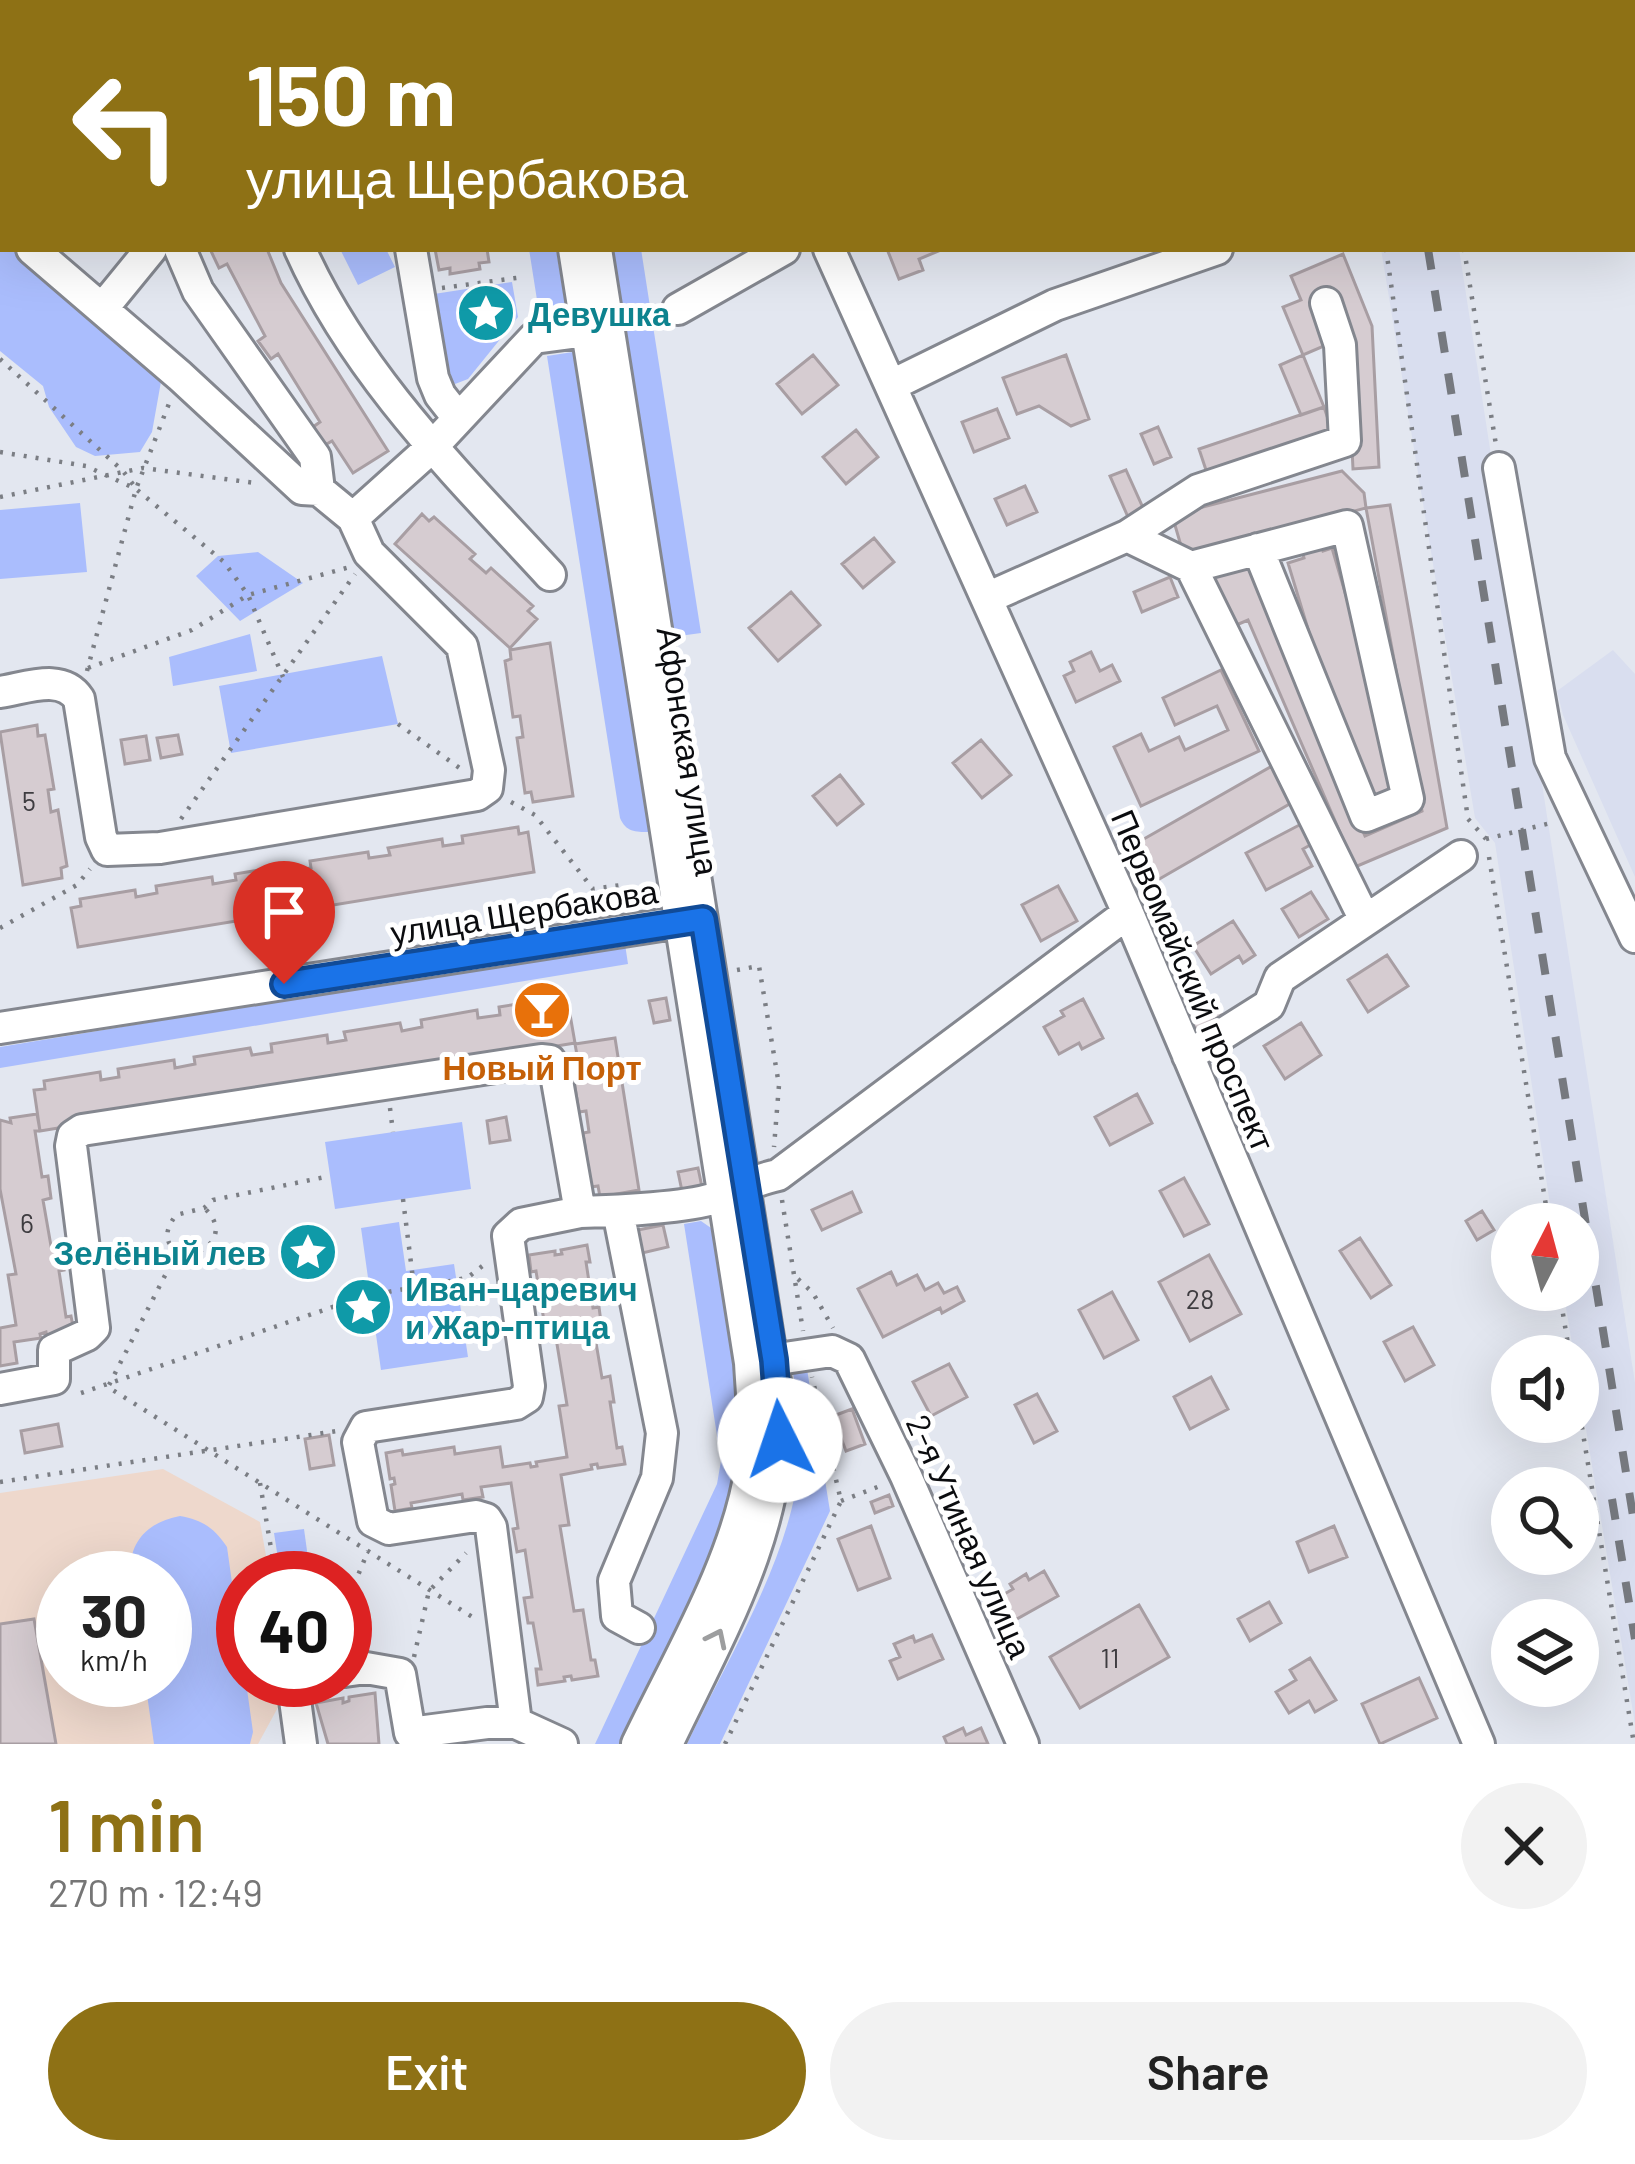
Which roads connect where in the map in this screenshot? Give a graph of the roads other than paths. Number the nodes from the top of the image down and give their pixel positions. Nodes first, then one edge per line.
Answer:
1 (36, 252) edge
2 (149, 252) edge
3 (181, 252) edge
4 (301, 252) edge
5 (412, 252) edge
6 (575, 252) edge
7 (596, 252) edge
8 (779, 252) edge
9 (831, 252) edge
10 (1208, 252) edge
11 (1326, 304) dead end
12 (102, 309) junction
13 (678, 309) road end
14 (597, 329) junction
15 (892, 385) junction
16 (458, 418) junction
17 (433, 446) junction
18 (1499, 468) road end
19 (320, 490) junction
20 (353, 518) junction
21 (1127, 536) junction
22 (1258, 549) junction
23 (1191, 567) junction
24 (550, 575) dead end
25 (987, 598) junction
26 (0, 692) edge
27 (1473, 847) road end
28 (1128, 913) junction
29 (1365, 920) junction
30 (692, 921) junction
31 (1635, 937) edge
32 (0, 1028) edge
33 (1188, 1056) junction
34 (734, 1189) junction
35 (618, 1211) junction
36 (580, 1212) junction
37 (762, 1362) junction
38 (0, 1389) edge
39 (639, 1628) dead end
40 (372, 1669) edge
41 (296, 1707) edge
42 (516, 1723) junction
43 (411, 1739) edge
44 (301, 1744) edge
45 (562, 1744) edge
46 (637, 1744) edge
47 (667, 1744) edge
48 (1023, 1744) edge
49 (1479, 1744) edge

1 - 12 street
2 - 12 street
3 - 19 street
4 - 17 street
5 - 16 street
6 - 14 street, Афонская улица
7 - 14 street, Афонская улица
8 - 13 street
9 - 15 street, Первомайский проспект
10 - 15 street
11 - 21 street
12 - 19 street
14 - 16 street
14 - 30 street, Афонская улица
15 - 25 street, Первомайский проспект
16 - 17 street
17 - 20 street
17 - 24 street
18 - 31 street
19 - 20 street
20 - 26 street
21 - 23 street
21 - 25 street
22 - 22 street
22 - 23 street
23 - 29 street
25 - 28 street, Первомайский проспект
27 - 29 street
28 - 33 street, Первомайский проспект
28 - 34 street
29 - 33 street
30 - 32 street, улица Щербакова
30 - 34 street, Афонская улица
33 - 49 street, Первомайский проспект
34 - 35 street
34 - 37 street, Афонская улица
35 - 36 street
35 - 39 street
36 - 38 street
36 - 42 street
37 - 46 street, Афонская улица
47 -> 37 street, Афонская улица
37 - 48 street, 2-я Утиная улица
40 - 43 street
41 - 44 street
42 - 43 street
42 - 45 street

